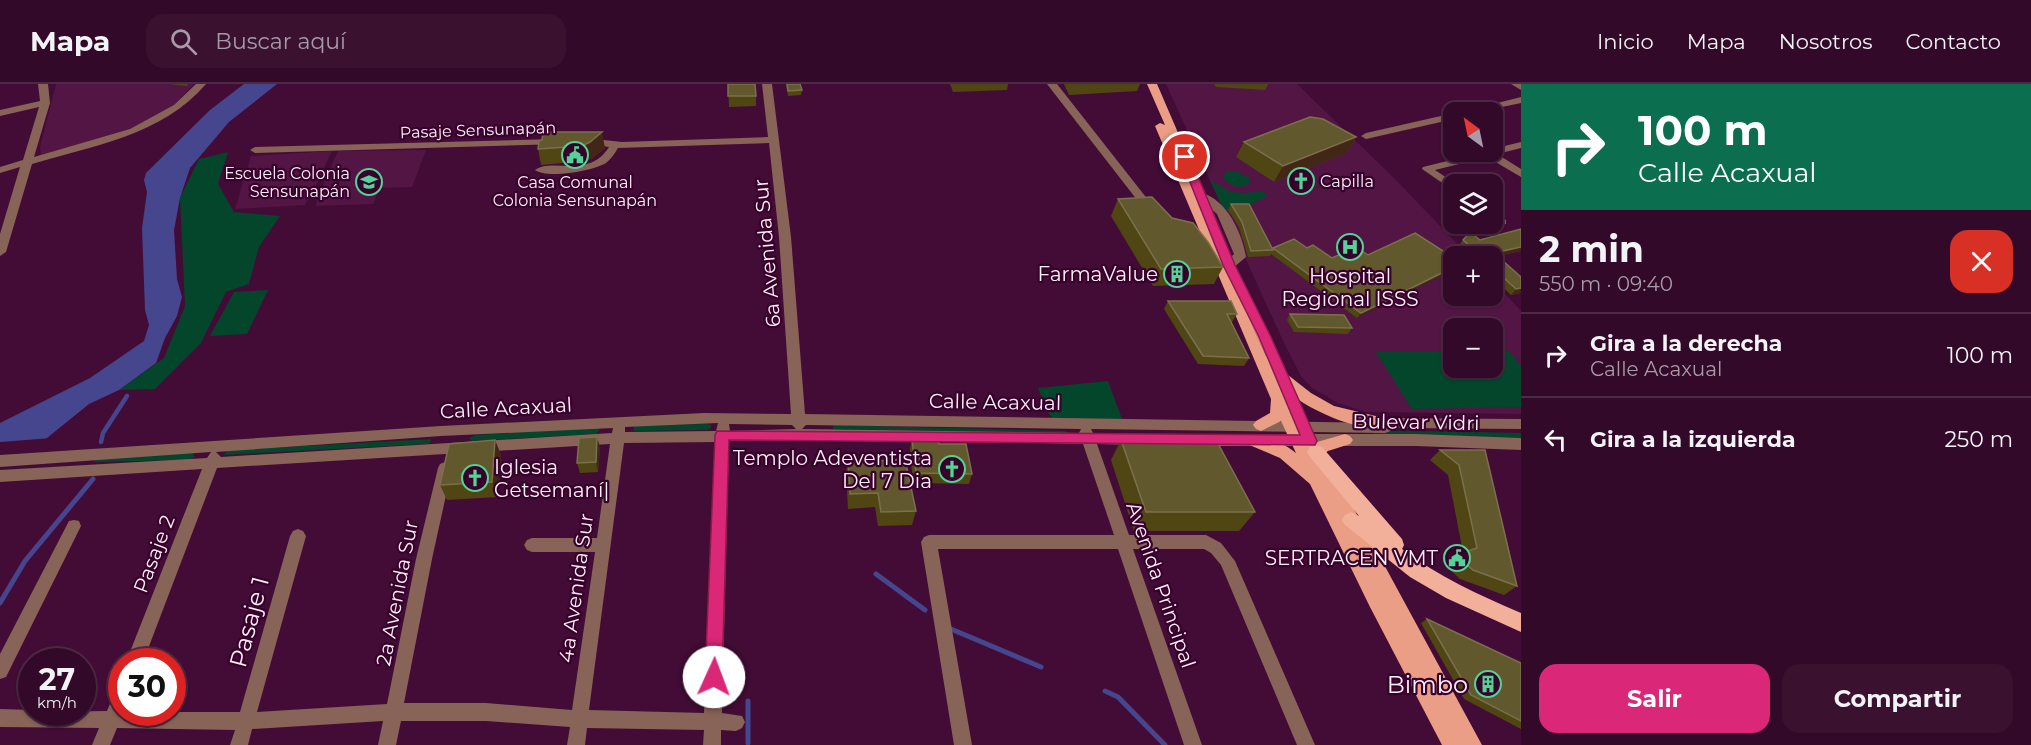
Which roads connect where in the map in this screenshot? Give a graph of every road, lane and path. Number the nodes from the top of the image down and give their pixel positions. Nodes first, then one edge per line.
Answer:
1 (43, 84) edge
2 (201, 84) edge
3 (767, 84) edge
4 (1052, 84) edge
5 (1143, 84) edge
6 (1152, 84) edge
7 (1516, 84) edge
8 (1521, 87) edge
9 (1521, 100) edge
10 (45, 103) junction
11 (1503, 104) edge
12 (0, 113) edge
13 (1443, 118) edge
14 (1366, 136) dead end
15 (773, 140) junction
16 (615, 145) junction
17 (1521, 145) edge
18 (1503, 149) edge
19 (255, 150) dead end
20 (1454, 162) edge
21 (1502, 162) edge
22 (26, 164) junction
23 (0, 170) edge
24 (540, 170) dead end
25 (1521, 174) edge
26 (1443, 180) edge
27 (1162, 222) edge
28 (1190, 236) edge
29 (1207, 239) junction
30 (2, 240) edge
31 (0, 252) edge
32 (1282, 376) junction
33 (1277, 394) junction
34 (797, 418) junction
35 (1379, 422) joint
36 (1084, 423) junction
37 (1398, 423) junction
38 (1521, 424) edge
39 (1262, 425) junction
40 (723, 427) junction
41 (466, 430) junction
42 (619, 430) junction
43 (441, 431) junction
44 (787, 435) junction
45 (808, 435) junction
46 (1304, 437) junction
47 (1089, 439) junction
48 (1252, 440) junction
49 (1345, 440) joint
50 (1521, 444) edge
51 (449, 449) junction
52 (215, 454) junction
53 (0, 461) edge
54 (0, 476) edge
55 (1322, 489) junction
56 (1351, 520) junction
57 (74, 526) dead end
58 (298, 536) dead end
59 (1123, 541) junction
60 (531, 545) dead end
61 (603, 546) junction
62 (1417, 571) junction
63 (1521, 623) edge
64 (139, 648) edge
65 (0, 671) edge
66 (394, 712) junction
67 (0, 718) edge
68 (108, 719) edge
69 (579, 719) junction
70 (186, 720) edge
71 (247, 721) junction
72 (712, 722) junction
73 (736, 722) dead end
74 (109, 726) edge
75 (101, 745) edge
76 (239, 745) edge
77 (387, 745) edge
78 (576, 745) edge
79 (711, 745) edge
80 (963, 745) edge
81 (1193, 745) edge
82 (1306, 745) edge
83 (1454, 745) edge
84 (1472, 745) edge

1 - 10 street
2 - 22 street
3 - 15 street, 6a Avenida Sur
4 - 27 street
5 - 29 main road
6 - 32 main road
7 - 8 street
9 - 11 street
10 - 12 street
10 - 22 street
13 - 14 street
15 - 16 street, Pasaje Sensunapán
15 - 34 street, 6a Avenida Sur
16 - 19 street, Pasaje Sensunapán
16 - 24 street
17 - 18 street
20 - 26 street
21 - 25 street
22 - 23 street
22 - 30 street
28 - 29 street
29 - 33 main road
30 - 31 street
32 - 35 main road
32 - 46 main road
33 - 39 main road
33 - 46 main road
34 - 36 street, Calle Acaxual
34 - 40 street, Calle Acaxual
34 - 44 street
34 - 45 street
35 - 37 street, Bulevar Vidri
36 - 39 street, Calle Acaxual
36 - 47 street, Calle Acaxual
37 - 38 street, Bulevar Vidri
37 - 46 street, Bulevar Vidri
39 - 46 street, Calle Acaxual
40 - 42 street, Calle Acaxual
40 - 44 street, Calle Acaxual
40 - 72 street
41 - 42 street, Calle Acaxual
41 - 43 street, Calle Acaxual
41 - 51 street
42 - 51 street, Calle Acaxual
42 - 61 street, 4a Avenida Sur
43 - 51 street
43 - 52 street, Calle Acaxual
44 - 45 street, Calle Acaxual
45 - 47 street, Calle Acaxual
46 - 48 street, Calle Acaxual
46 - 49 main road
46 - 55 main road
46 - 56 main road
46 - 62 highway
47 - 48 street, Calle Acaxual
47 - 59 street, Avenida Principal
48 - 55 main road
49 - 50 street, Bulevar Vidri
51 - 52 street, Calle Acaxual
51 - 66 street, 2a Avenida Sur
52 - 53 street, Calle Acaxual
52 - 54 street, Calle Acaxual
52 - 64 street, Pasaje 2
55 - 83 main road
56 - 62 highway
56 - 84 main road
57 - 65 street
58 - 71 street, Pasaje 1
59 - 80 street
59 - 81 street, Avenida Principal
59 - 82 street
60 - 61 street
61 - 69 street, 4a Avenida Sur
62 - 63 highway
66 - 69 street
66 - 71 street
66 - 77 street, 2a Avenida Sur
67 - 68 street
69 - 72 street
69 - 78 street, 4a Avenida Sur
70 - 71 street
71 - 76 street, Pasaje 1
72 - 73 street
72 - 79 street
74 - 75 street

